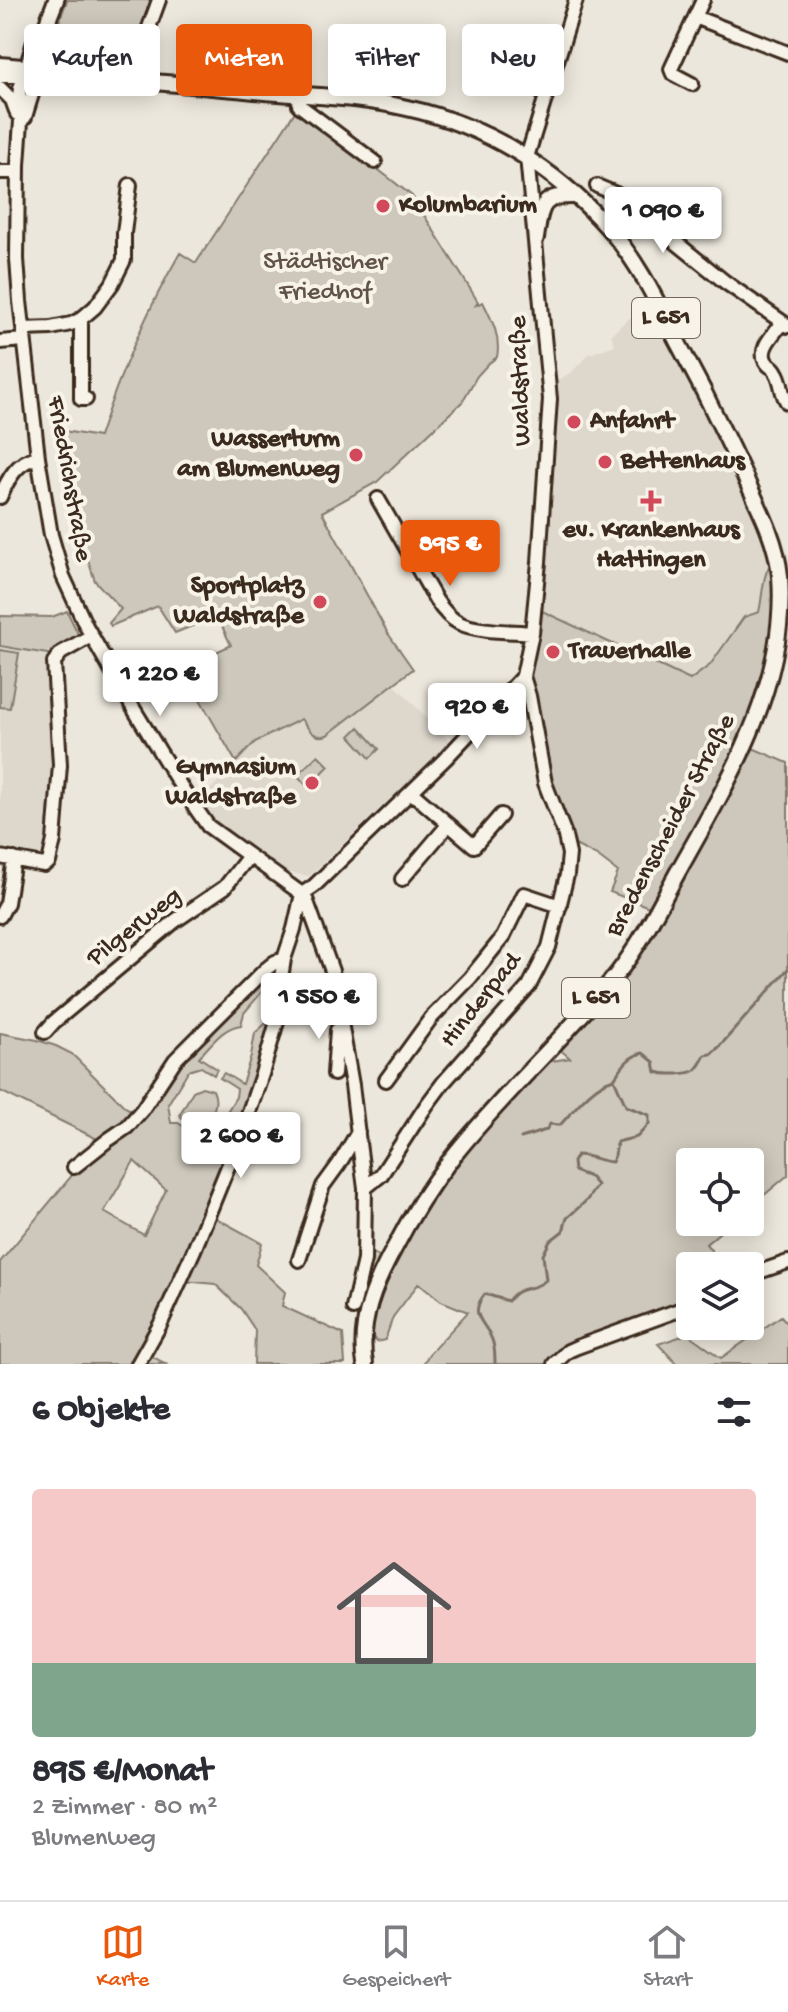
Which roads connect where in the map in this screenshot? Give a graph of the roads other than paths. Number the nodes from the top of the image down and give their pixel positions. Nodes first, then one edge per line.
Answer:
1 (56, 0) edge
2 (159, 0) edge
3 (576, 0) edge
4 (703, 0) edge
5 (695, 17) junction
6 (47, 23) edge
7 (150, 24) edge
8 (788, 53) edge
9 (0, 65) edge
10 (24, 69) edge
11 (24, 72) edge
12 (0, 75) edge
13 (24, 83) edge
14 (692, 84) dead end
15 (0, 88) edge
16 (300, 96) edge
17 (311, 96) edge
18 (19, 117) junction
19 (527, 157) junction
20 (375, 162) dead end
21 (0, 172) edge
22 (18, 172) junction
23 (130, 185) dead end
24 (597, 186) dead end
25 (576, 196) junction
26 (536, 238) junction
27 (81, 319) junction
28 (785, 324) edge
29 (23, 334) junction
30 (0, 342) edge
31 (86, 399) dead end
32 (788, 403) edge
33 (38, 457) junction
34 (0, 497) edge
35 (378, 499) dead end
36 (532, 633) junction
37 (91, 636) junction
38 (783, 641) edge
39 (523, 676) junction
40 (411, 792) junction
41 (501, 815) dead end
42 (448, 825) junction
43 (249, 856) junction
44 (0, 857) edge
45 (14, 859) junction
46 (402, 879) dead end
47 (302, 894) junction
48 (560, 906) junction
49 (0, 916) edge
50 (284, 959) junction
51 (339, 1011) junction
52 (45, 1032) dead end
53 (334, 1074) dead end
54 (386, 1080) dead end
55 (358, 1132) junction
56 (74, 1167) dead end
57 (365, 1188) junction
58 (299, 1260) dead end
59 (788, 1262) edge
60 (764, 1270) edge
61 (353, 1308) dead end
62 (676, 1311) edge
63 (138, 1364) edge
64 (365, 1364) edge
65 (554, 1364) edge

1 - 6 main road
2 - 7 street
3 - 19 street
4 - 5 street
5 - 8 street
5 - 14 street
9 - 10 main road, L 651
11 - 12 main road, L 651
13 - 18 street, Friedrichstraße
15 - 18 street
16 - 20 street
17 - 19 main road, Bredenscheider Straße / L 651
18 - 22 street, Friedrichstraße
19 - 25 main road, Bredenscheider Straße / L 651
19 - 26 street, Waldstraße
21 - 22 street
22 - 29 street, Friedrichstraße
23 - 27 street
24 - 28 street
25 - 26 main road
25 - 38 main road, Bredenscheider Straße / L 651
26 - 36 street, Waldstraße
27 - 29 street
27 - 31 street
28 - 32 street
29 - 30 street
29 - 33 street, Friedrichstraße
33 - 34 street
33 - 37 street, Friedrichstraße
35 - 36 street
36 - 39 street, Waldstraße
37 - 43 street, Friedrichstraße
37 - 45 street
38 - 64 main road, Bredenscheider Straße / L 651
39 - 40 street
39 - 48 street, Hinderpad
40 - 42 street
40 - 47 street
41 - 42 street
42 - 46 street
43 - 47 street, Friedrichstraße
43 - 52 street, Pilgerweg
44 - 45 street
45 - 49 street
47 - 50 street
47 - 51 street
48 - 54 street
48 - 57 street, Hinderpad
50 - 56 street
50 - 63 street
51 - 53 street
51 - 55 street
55 - 57 street
55 - 58 street
57 - 61 street
59 - 60 street
62 - 65 street

